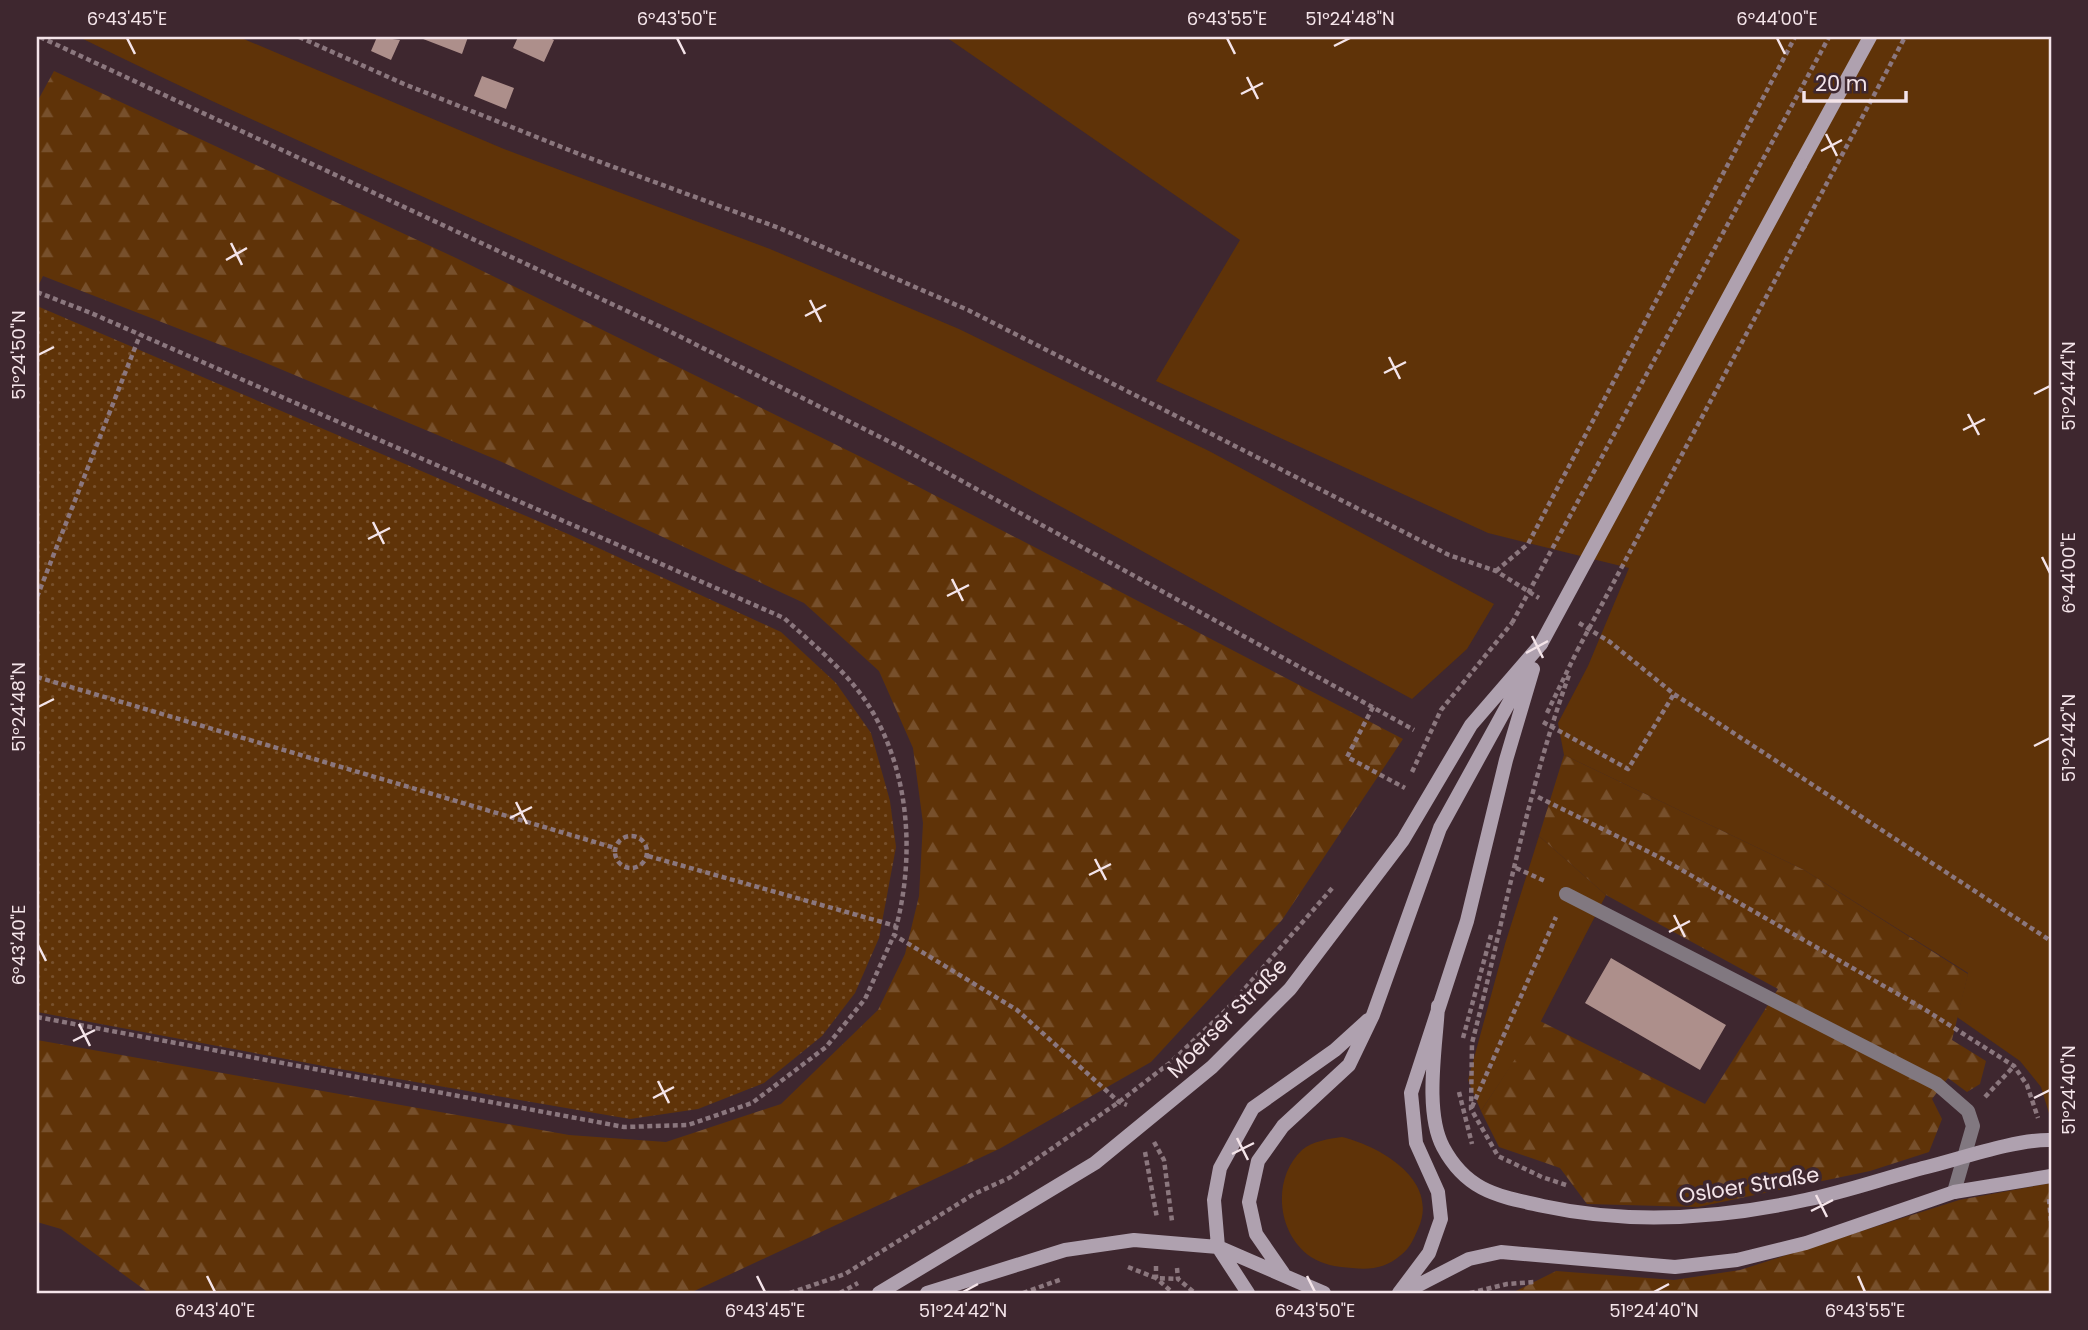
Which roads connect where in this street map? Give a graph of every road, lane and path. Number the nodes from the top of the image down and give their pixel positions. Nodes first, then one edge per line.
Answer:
1 (40, 37) edge
2 (299, 37) edge
3 (1795, 37) edge
4 (1829, 37) edge
5 (1870, 37) edge
6 (1905, 37) edge
7 (37, 292) edge
8 (140, 335) junction
9 (1496, 571) junction
10 (37, 597) edge
11 (1541, 599) dead end
12 (1576, 620) dead end
13 (1512, 623) dead end
14 (1541, 644) junction
15 (1577, 651) junction
16 (37, 677) edge
17 (1674, 694) junction
18 (1373, 707) junction
19 (1543, 722) junction
20 (1551, 726) junction
21 (1540, 728) dead end
22 (1414, 730) dead end
23 (1405, 788) dead end
24 (1538, 797) dead end
25 (615, 848) junction
26 (648, 856) junction
27 (1506, 867) dead end
28 (1516, 868) junction
29 (1338, 882) dead end
30 (1566, 894) junction
31 (896, 926) junction
32 (894, 934) junction
33 (2051, 941) edge
34 (1438, 1006) junction
35 (1373, 1015) junction
36 (37, 1017) edge
37 (1462, 1044) dead end
38 (2014, 1066) junction
39 (1458, 1083) dead end
40 (1119, 1102) junction
41 (1968, 1111) junction
42 (1139, 1129) junction
43 (2047, 1140) edge
44 (1479, 1154) dead end
45 (1966, 1157) junction
46 (2049, 1176) edge
47 (1954, 1192) junction
48 (2051, 1222) edge
49 (1156, 1244) junction
50 (1173, 1245) junction
51 (1218, 1247) junction
52 (1125, 1266) dead end
53 (1283, 1273) junction
54 (1071, 1276) dead end
55 (1156, 1278) junction
56 (1178, 1279) junction
57 (790, 1293) edge
58 (878, 1293) edge
59 (927, 1293) edge
60 (1023, 1293) edge
61 (1173, 1293) edge
62 (1195, 1293) edge
63 (1248, 1293) edge
64 (1324, 1293) edge
65 (1401, 1293) edge

1 - 18 path
2 - 9 path
3 - 9 path
4 - 13 path, bridge
5 - 14 main road, bridge
6 - 15 path, bridge
7 - 8 path
8 - 10 path
8 - 31 path
9 - 11 path
12 - 17 path
14 - 34 main road
14 - 35 main road
14 - 42 main road, Moerser Straße
15 - 19 path
15 - 20 path
16 - 25 path
17 - 20 path
17 - 33 path
18 - 22 path
18 - 23 path
19 - 20 path
19 - 21 path
20 - 28 path
24 - 38 path
25 - 26 path
25 - 26 path
26 - 31 path
27 - 37 path
28 - 30 path
28 - 30 path
29 - 40 path
30 - 41 lane
31 - 32 path
32 - 36 path
32 - 40 path
34 - 45 main road, Osloer Straße
34 - 65 main road
35 - 51 main road
35 - 53 main road
38 - 41 path
38 - 43 path
39 - 44 path
40 - 42 path
40 - 57 path
41 - 45 lane
42 - 49 path
42 - 50 path
42 - 58 main road, Moerser Straße
43 - 45 main road, Osloer Straße
45 - 47 lane
46 - 47 main road
46 - 48 path
47 - 65 main road
49 - 50 main road
49 - 55 path
49 - 59 main road
50 - 51 main road
50 - 56 path
51 - 53 main road
51 - 63 main road
52 - 55 path
53 - 64 main road
54 - 60 path
55 - 56 path
55 - 61 path
56 - 62 path

